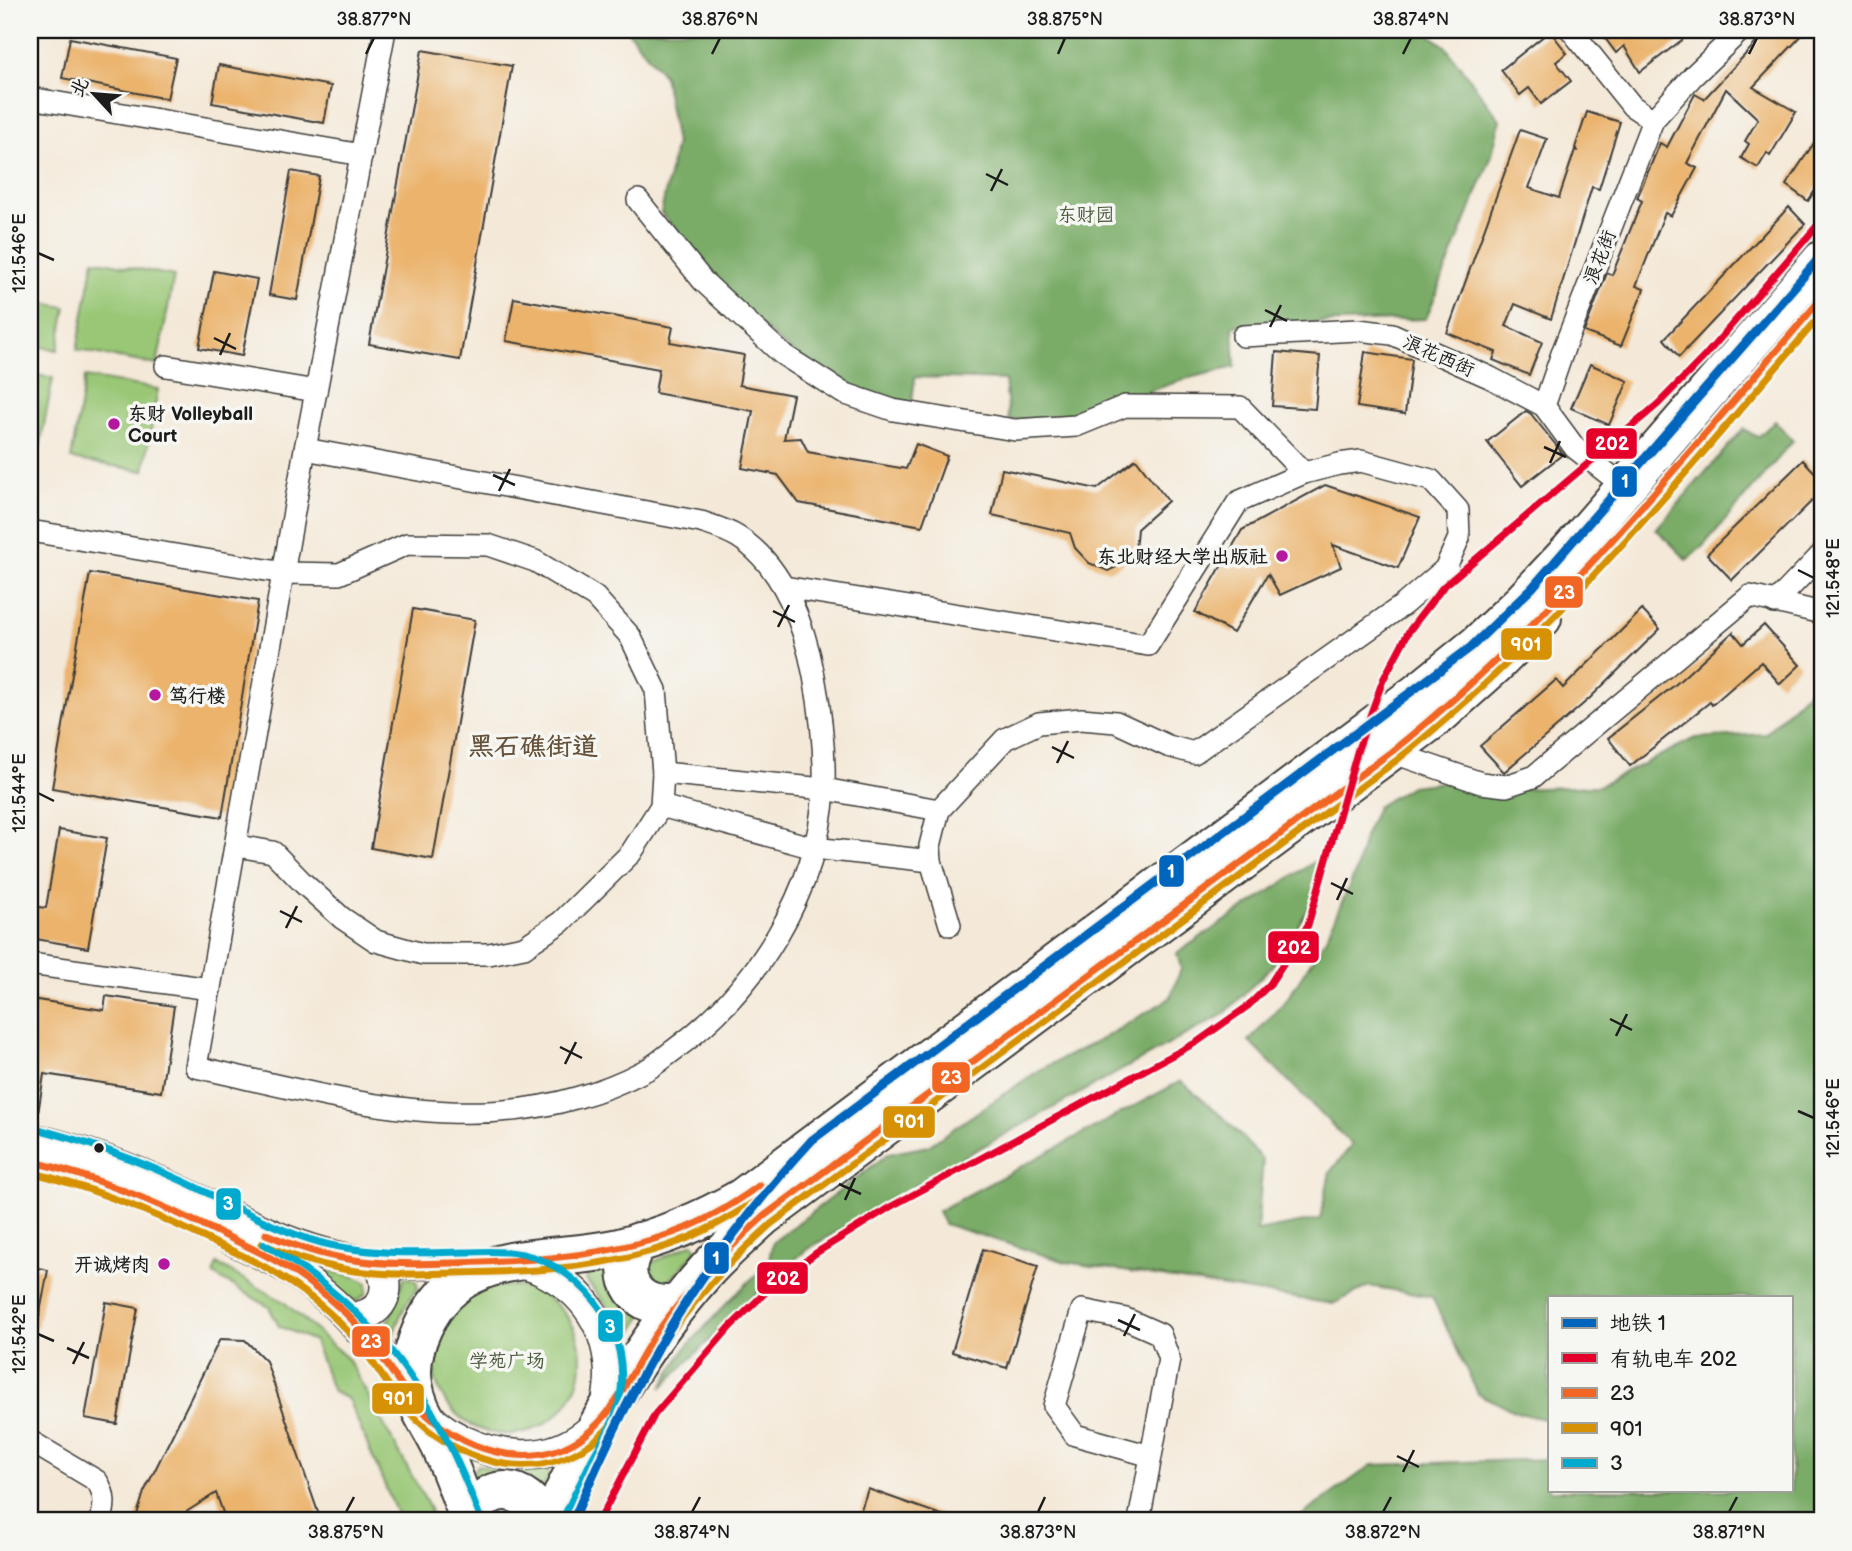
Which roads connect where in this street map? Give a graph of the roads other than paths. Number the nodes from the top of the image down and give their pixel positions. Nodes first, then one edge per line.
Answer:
1 (385, 30) edge
2 (1571, 30) edge
3 (1741, 30) edge
4 (30, 98) edge
5 (1653, 120) junction
6 (362, 155) junction
7 (638, 200) dead end
8 (1822, 260) edge
9 (1822, 298) edge
10 (1242, 336) dead end
11 (166, 366) dead end
12 (316, 391) junction
13 (1544, 406) junction
14 (305, 449) junction
15 (1304, 473) junction
16 (1625, 487) junction
17 (30, 531) edge
18 (1822, 554) edge
19 (284, 572) junction
20 (784, 587) junction
21 (1774, 603) junction
22 (1822, 613) edge
23 (1381, 740) junction
24 (663, 773) junction
25 (824, 789) junction
26 (661, 806) junction
27 (939, 810) junction
28 (237, 846) junction
29 (814, 848) junction
30 (931, 861) junction
31 (950, 925) dead end
32 (30, 964) edge
33 (209, 989) junction
34 (30, 1138) edge
35 (30, 1161) edge
36 (639, 1242) junction
37 (502, 1262) junction
38 (378, 1263) junction
39 (679, 1303) junction
40 (349, 1318) junction
41 (417, 1405) junction
42 (602, 1421) junction
43 (30, 1441) edge
44 (1151, 1456) junction
45 (101, 1521) edge
46 (470, 1521) edge
47 (542, 1521) edge
48 (551, 1521) edge
49 (1139, 1521) edge

1 - 6 street
2 - 5 street
3 - 5 street, 浪花街
4 - 6 street
5 - 13 street, 浪花街
6 - 12 street
7 - 15 street
8 - 16 highway
9 - 23 highway
10 - 13 street, 浪花西街
11 - 12 street
12 - 14 street
13 - 16 street
14 - 19 street
14 - 20 street
15 - 20 street
15 - 27 street
16 - 23 highway
17 - 19 street
18 - 21 street
19 - 24 street
19 - 28 street
20 - 25 street
21 - 22 street
21 - 23 street
23 - 36 highway
23 - 39 highway
24 - 25 street
24 - 26 street
25 - 27 street
25 - 29 street
26 - 28 street
26 - 29 street
27 - 30 street
28 - 33 street
29 - 30 street
29 - 33 street
30 - 31 street
32 - 33 street
34 - 38 main road
35 - 40 main road
36 - 37 highway
36 - 39 highway
37 - 38 main road
37 - 41 highway
37 - 42 main road
38 - 40 main road
39 - 42 highway
40 - 41 main road
41 - 42 main road
41 - 46 highway
42 - 48 highway
43 - 45 street
44 - 44 street
44 - 49 street
46 - 47 highway

